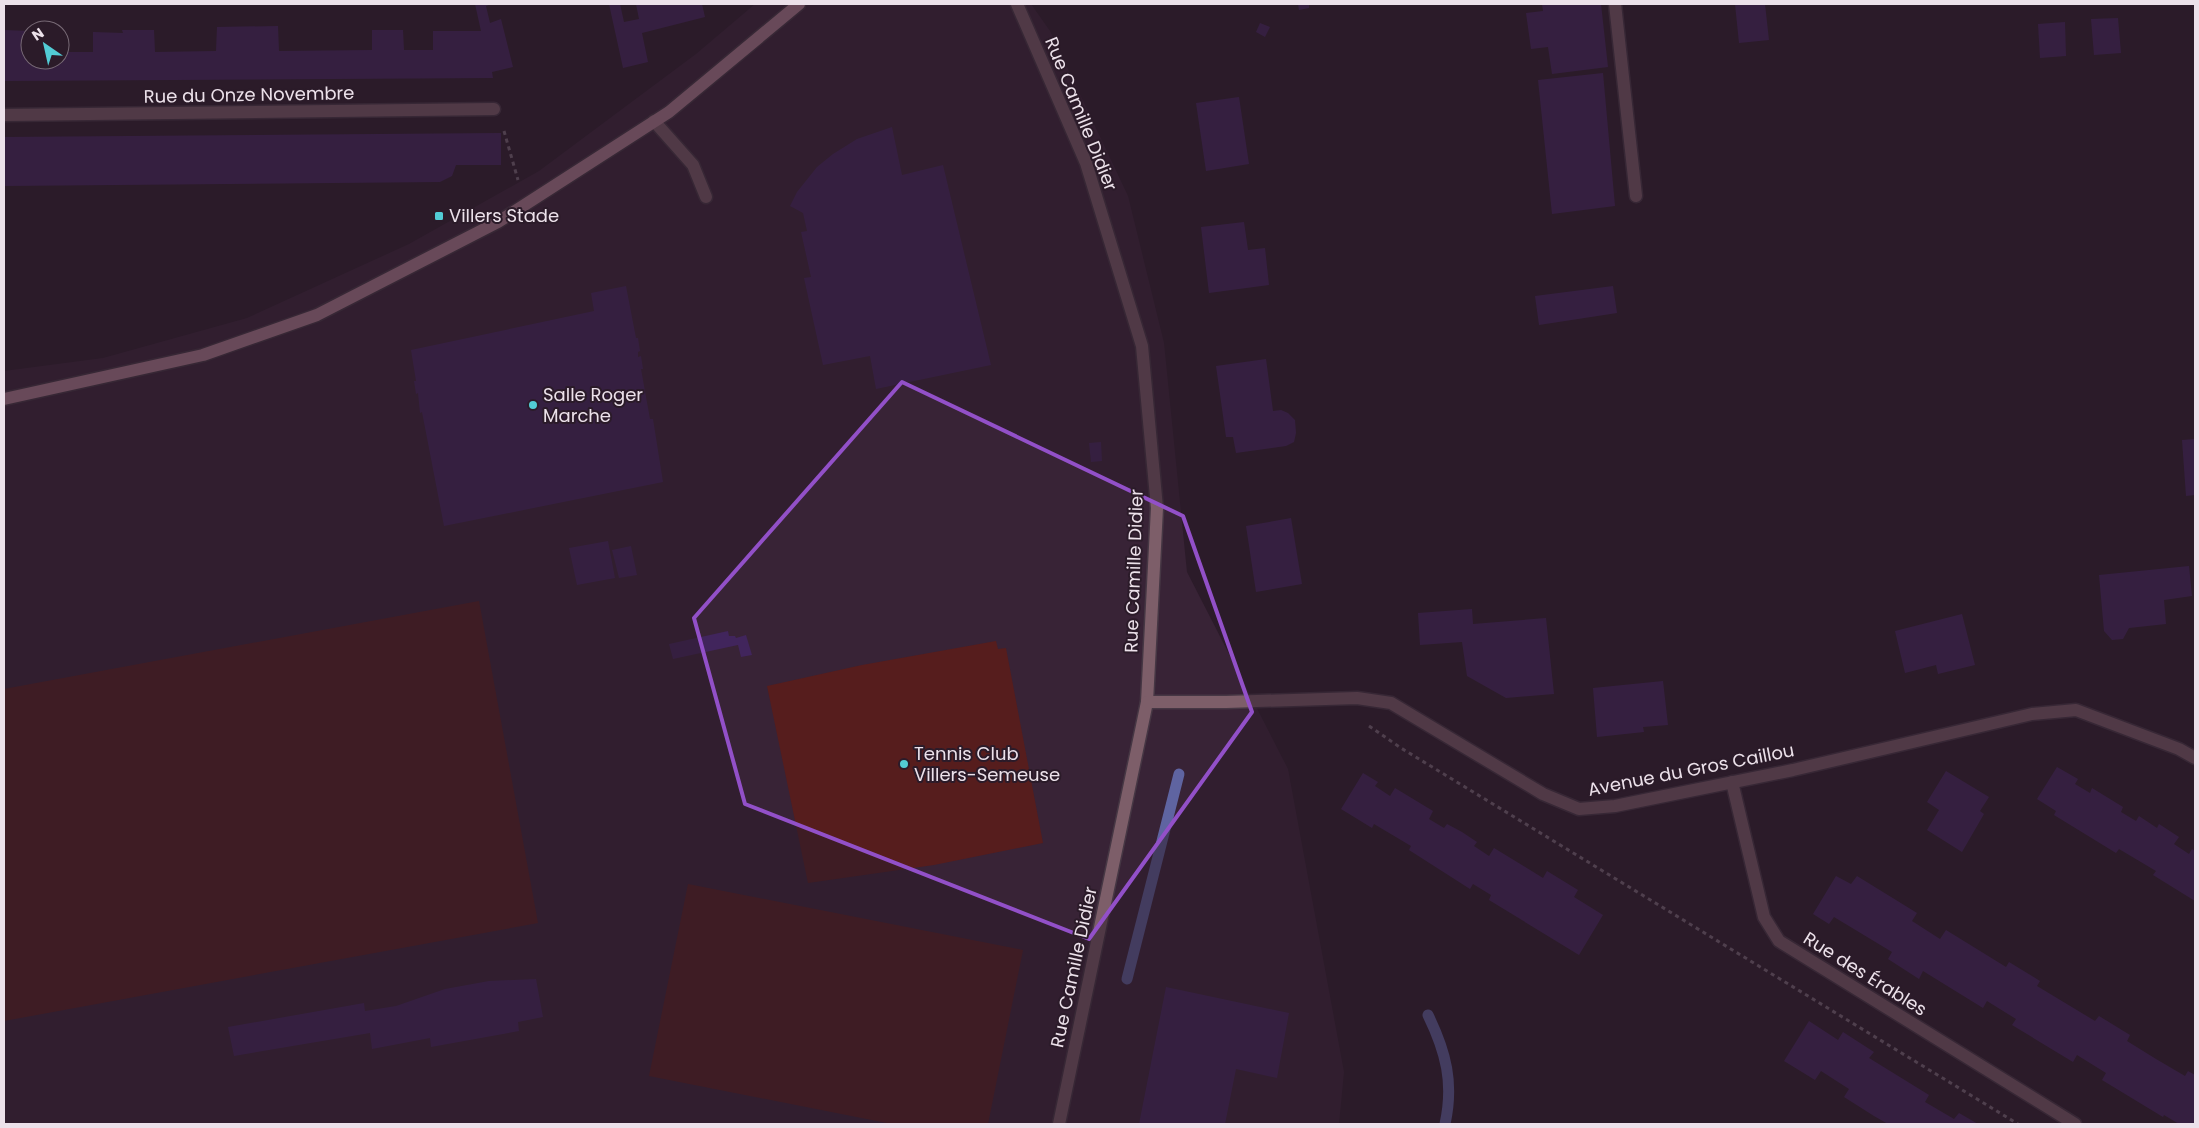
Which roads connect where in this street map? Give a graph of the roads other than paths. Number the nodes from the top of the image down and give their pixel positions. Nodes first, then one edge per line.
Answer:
1 (799, 4) edge
2 (1017, 4) edge
3 (1615, 4) edge
4 (494, 110) road end
5 (4, 115) edge
6 (654, 121) junction
7 (1636, 196) dead end
8 (706, 197) dead end
9 (4, 399) edge
10 (1147, 702) junction
11 (2195, 758) edge
12 (1732, 782) junction
13 (1059, 1124) edge
14 (2075, 1124) edge

1 - 6 main road
2 - 10 street, Rue Camille Didier
3 - 7 street
4 - 5 street, Rue du Onze Novembre
6 - 8 street
6 - 9 main road
10 - 12 street, Avenue du Gros Caillou
10 - 13 street, Rue Camille Didier
11 - 12 street, Avenue du Gros Caillou
12 - 14 street, Rue des Érables

